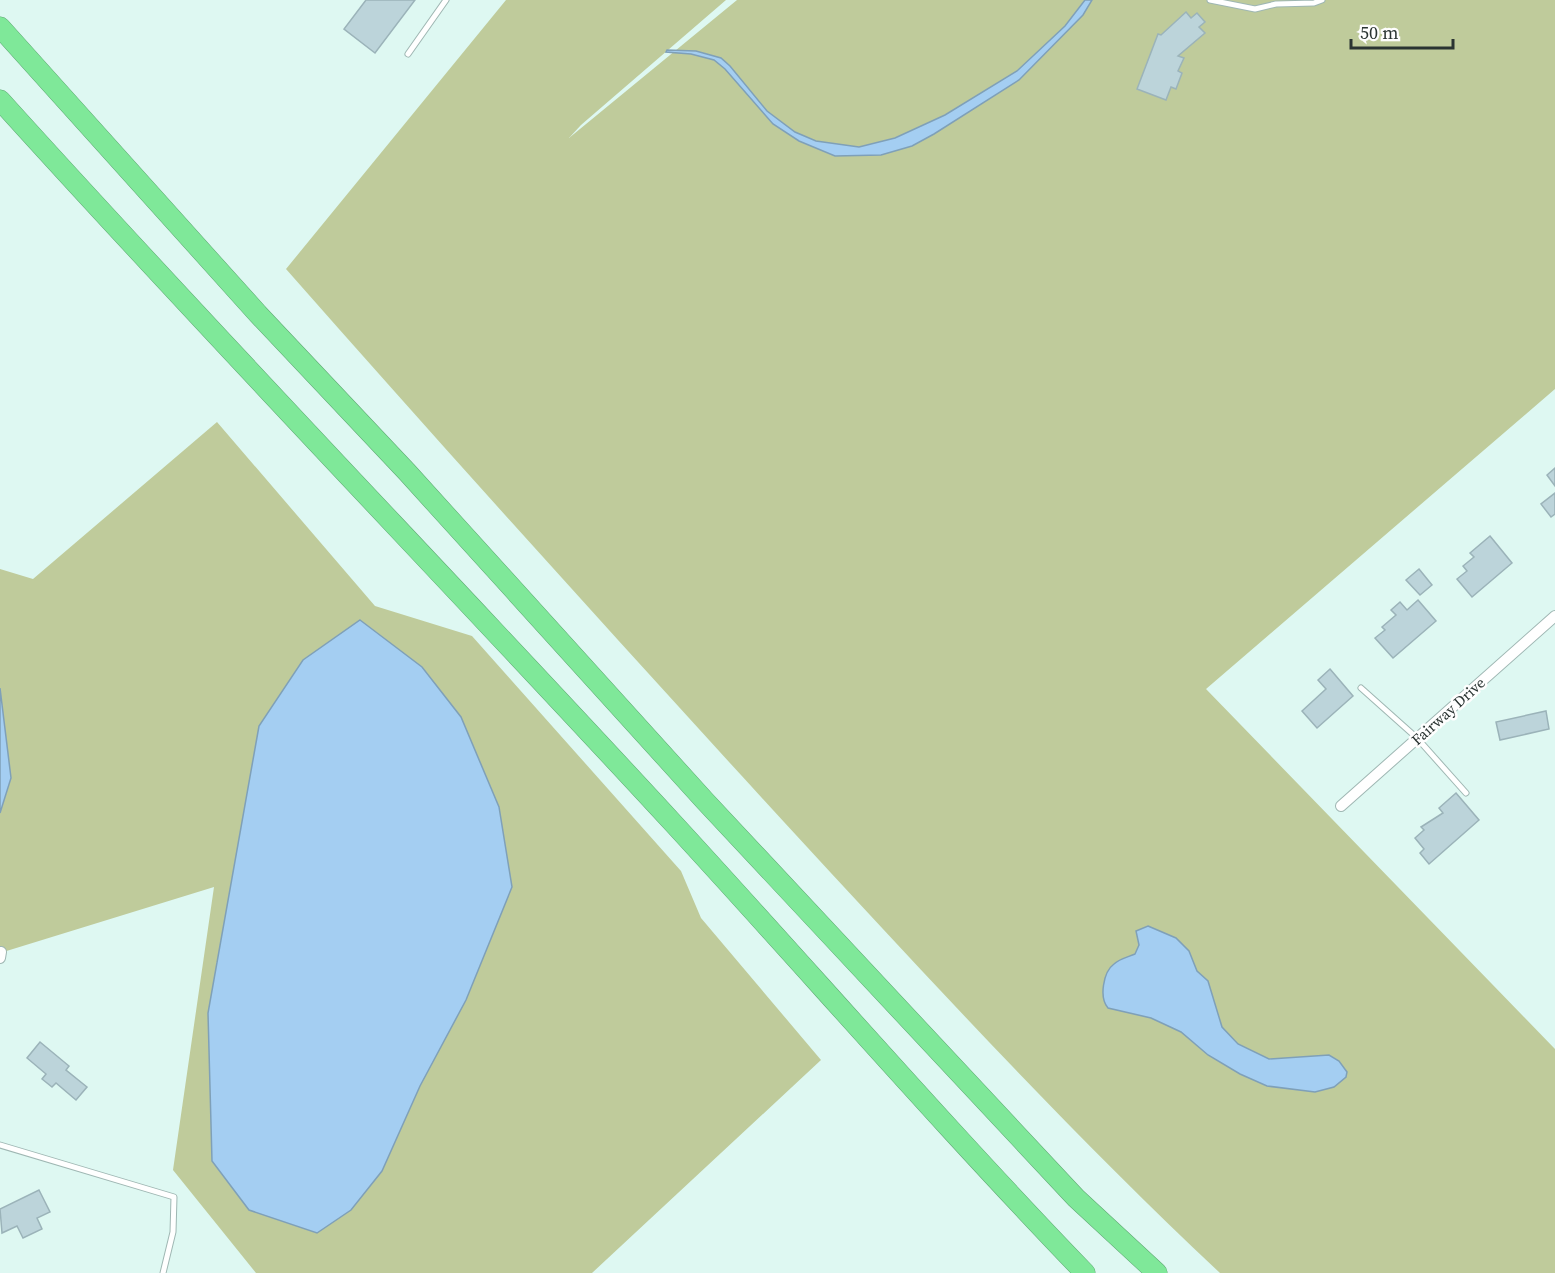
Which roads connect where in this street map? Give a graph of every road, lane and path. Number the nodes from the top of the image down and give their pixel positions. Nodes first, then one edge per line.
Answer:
1 (446, 0) edge
2 (1210, 0) edge
3 (1322, 0) edge
4 (0, 27) edge
5 (408, 54) dead end
6 (0, 100) edge
7 (1554, 618) edge
8 (1361, 688) dead end
9 (1418, 738) junction
10 (1466, 793) dead end
11 (1341, 806) dead end
12 (0, 1145) edge
13 (163, 1273) edge
14 (1085, 1273) edge
15 (1156, 1273) edge

1 - 5 lane
2 - 3 lane
4 - 15 highway
6 - 14 highway
7 - 9 street, Fairway Drive
8 - 9 lane
9 - 10 lane
9 - 11 street, Fairway Drive
12 - 13 lane

